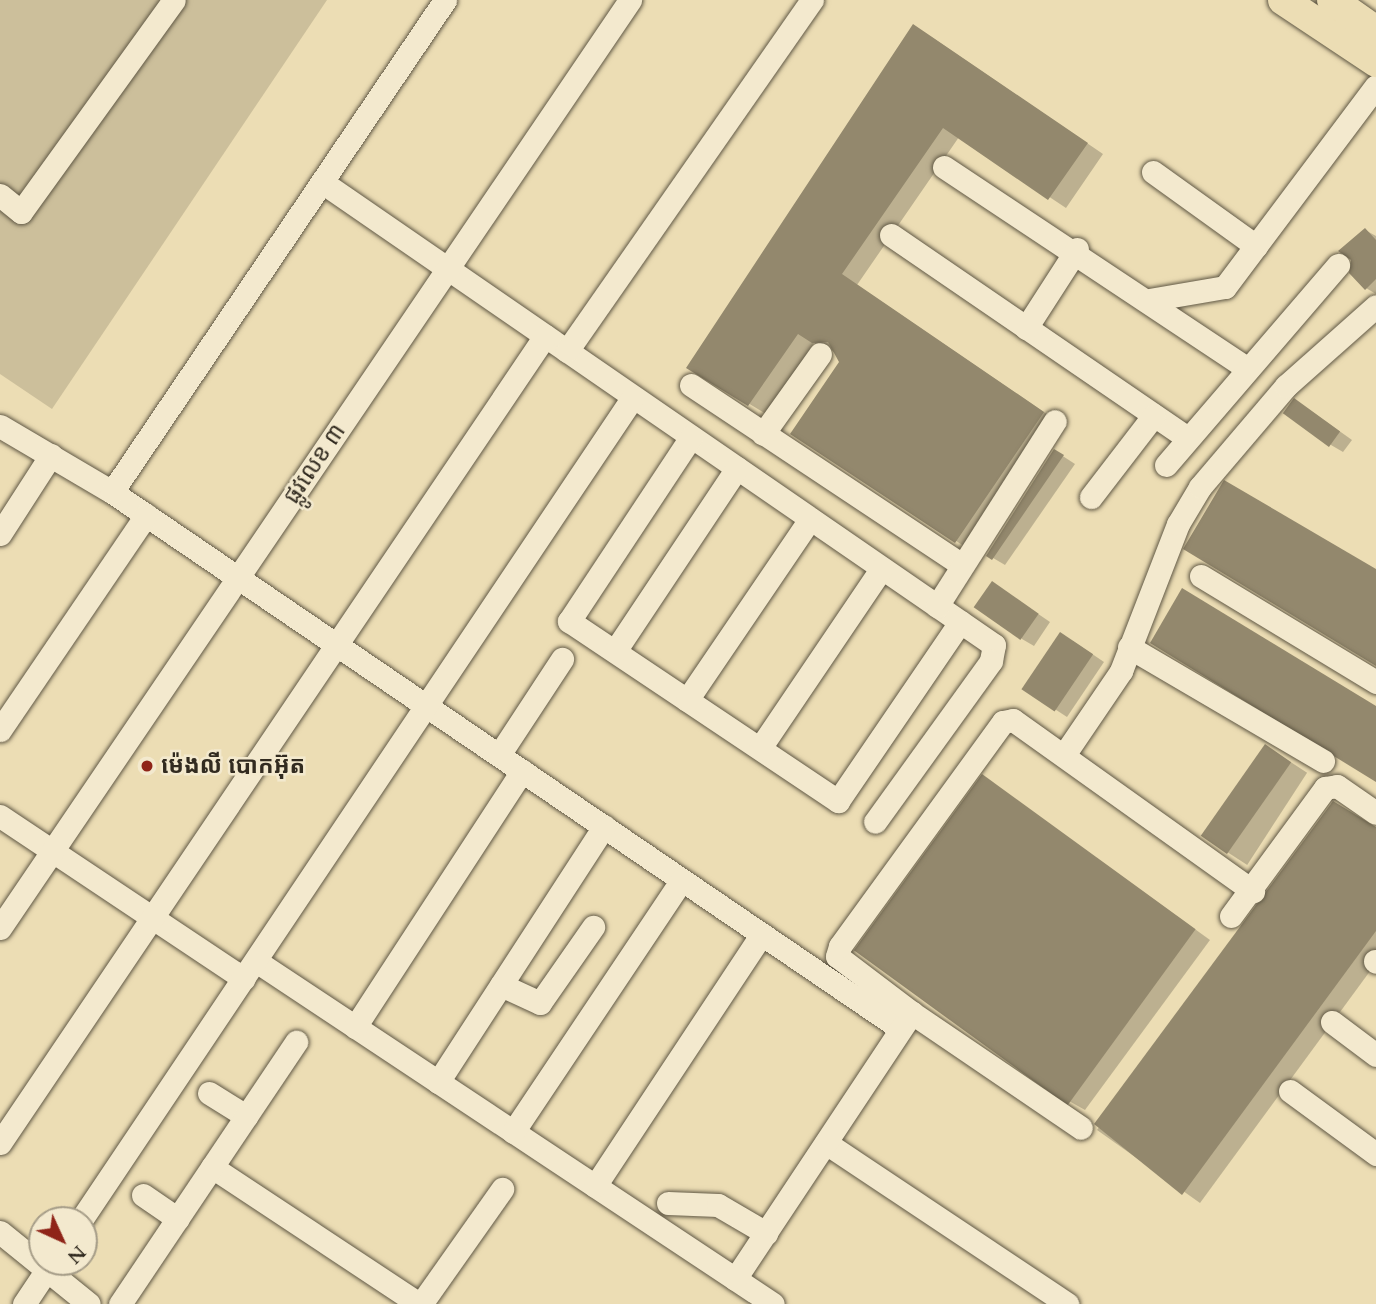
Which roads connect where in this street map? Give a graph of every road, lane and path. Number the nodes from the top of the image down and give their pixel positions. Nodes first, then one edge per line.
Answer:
1 (174, 0) edge
2 (445, 0) edge
3 (630, 0) edge
4 (812, 0) edge
5 (1283, 0) edge
6 (1332, 0) edge
7 (1376, 31) edge
8 (1376, 62) edge
9 (1376, 86) edge
10 (944, 167) dead end
11 (1153, 172) dead end
12 (322, 182) junction
13 (0, 195) edge
14 (891, 235) dead end
15 (1256, 246) junction
16 (1077, 249) junction
17 (1338, 265) dead end
18 (448, 269) junction
19 (1149, 300) junction
20 (1376, 306) edge
21 (1026, 328) junction
22 (545, 336) junction
23 (566, 351) junction
24 (820, 354) dead end
25 (1245, 367) junction
26 (691, 385) dead end
27 (633, 397) junction
28 (1153, 415) junction
29 (1055, 421) dead end
30 (0, 426) edge
31 (763, 434) junction
32 (691, 437) junction
33 (1187, 438) junction
34 (51, 455) junction
35 (1166, 465) dead end
36 (737, 468) junction
37 (112, 492) junction
38 (1091, 497) dead end
39 (146, 514) junction
40 (810, 519) junction
41 (0, 534) edge
42 (959, 563) junction
43 (882, 568) junction
44 (1201, 576) dead end
45 (238, 578) junction
46 (937, 606) junction
47 (960, 622) junction
48 (337, 645) junction
49 (1129, 647) junction
50 (615, 651) junction
51 (562, 659) dead end
52 (1376, 682) edge
53 (687, 700) junction
54 (428, 706) junction
55 (0, 730) edge
56 (760, 748) junction
57 (499, 755) junction
58 (1064, 755) junction
59 (1323, 761) dead end
60 (522, 771) junction
61 (1376, 813) edge
62 (0, 816) edge
63 (875, 822) dead end
64 (604, 826) junction
65 (52, 851) junction
66 (682, 880) junction
67 (1253, 891) junction
68 (1231, 916) dead end
69 (152, 918) junction
70 (593, 927) dead end
71 (0, 928) edge
72 (762, 934) junction
73 (250, 970) junction
74 (501, 985) junction
75 (907, 1021) junction
76 (1332, 1023) dead end
77 (355, 1027) junction
78 (296, 1042) dead end
79 (1376, 1055) edge
80 (438, 1082) junction
81 (1290, 1091) dead end
82 (209, 1093) dead end
83 (246, 1116) junction
84 (1081, 1128) dead end
85 (513, 1132) junction
86 (0, 1143) edge
87 (826, 1143) junction
88 (1376, 1154) edge
89 (212, 1167) junction
90 (595, 1186) junction
91 (502, 1189) dead end
92 (143, 1195) dead end
93 (668, 1203) dead end
94 (90, 1206) edge
95 (178, 1219) junction
96 (0, 1232) edge
97 (766, 1233) junction
98 (28, 1251) edge
99 (42, 1276) edge
100 (60, 1276) edge
101 (735, 1279) junction
102 (131, 1300) edge
103 (24, 1304) edge
104 (89, 1304) edge
105 (420, 1304) edge
106 (773, 1304) edge
107 (1067, 1304) edge

1 - 13 street
2 - 12 street
3 - 18 street, ផ្លូវលេខ ៣
4 - 23 street
5 - 8 main road
6 - 7 main road
9 - 15 street
10 - 16 street
11 - 15 street
12 - 18 street
12 - 37 street
14 - 21 street
15 - 19 street
16 - 19 street
16 - 21 street
17 - 25 street
18 - 22 street
18 - 45 street, ផ្លូវលេខ ៣
19 - 25 street
20 - 49 street
21 - 28 street
22 - 23 street
22 - 48 street
23 - 27 street
24 - 31 street
25 - 33 street
26 - 31 street
27 - 32 street
27 - 54 street
28 - 33 street
28 - 38 street
29 - 42 street
30 - 34 street
31 - 42 street
32 - 36 street
32 - 50 street
33 - 35 street
34 - 37 street
34 - 41 street
36 - 40 street
36 - 50 street
37 - 39 street
39 - 45 street
39 - 55 street
40 - 43 street
40 - 53 street
42 - 46 street
43 - 46 street
43 - 56 street
44 - 52 street
45 - 48 street
45 - 65 street, ផ្លូវលេខ ៣
46 - 47 street
47 - 56 street
47 - 63 street
48 - 54 street
48 - 69 street
49 - 58 street
49 - 59 street
50 - 53 street
51 - 57 street
53 - 56 street
54 - 57 street
54 - 73 street
57 - 60 street
58 - 67 street
58 - 75 street
60 - 64 street
60 - 77 street
61 - 67 street
62 - 65 street
64 - 66 street
64 - 74 street
65 - 69 street
65 - 71 street, ផ្លូវលេខ ៣
66 - 72 street
66 - 85 street
67 - 68 street
69 - 73 street
69 - 86 street
70 - 74 street
72 - 75 street
72 - 90 street
73 - 77 street
73 - 94 street
74 - 80 street
75 - 84 street
75 - 87 street
76 - 79 street
77 - 80 street
78 - 83 street
80 - 85 street
81 - 88 street
82 - 83 street
83 - 89 street
85 - 90 street
87 - 97 street
87 - 107 street
89 - 95 street
89 - 105 street
90 - 101 street
91 - 105 street
92 - 95 street
93 - 97 street
95 - 102 street
96 - 98 street
97 - 101 street
99 - 103 street
100 - 104 street
101 - 106 street

